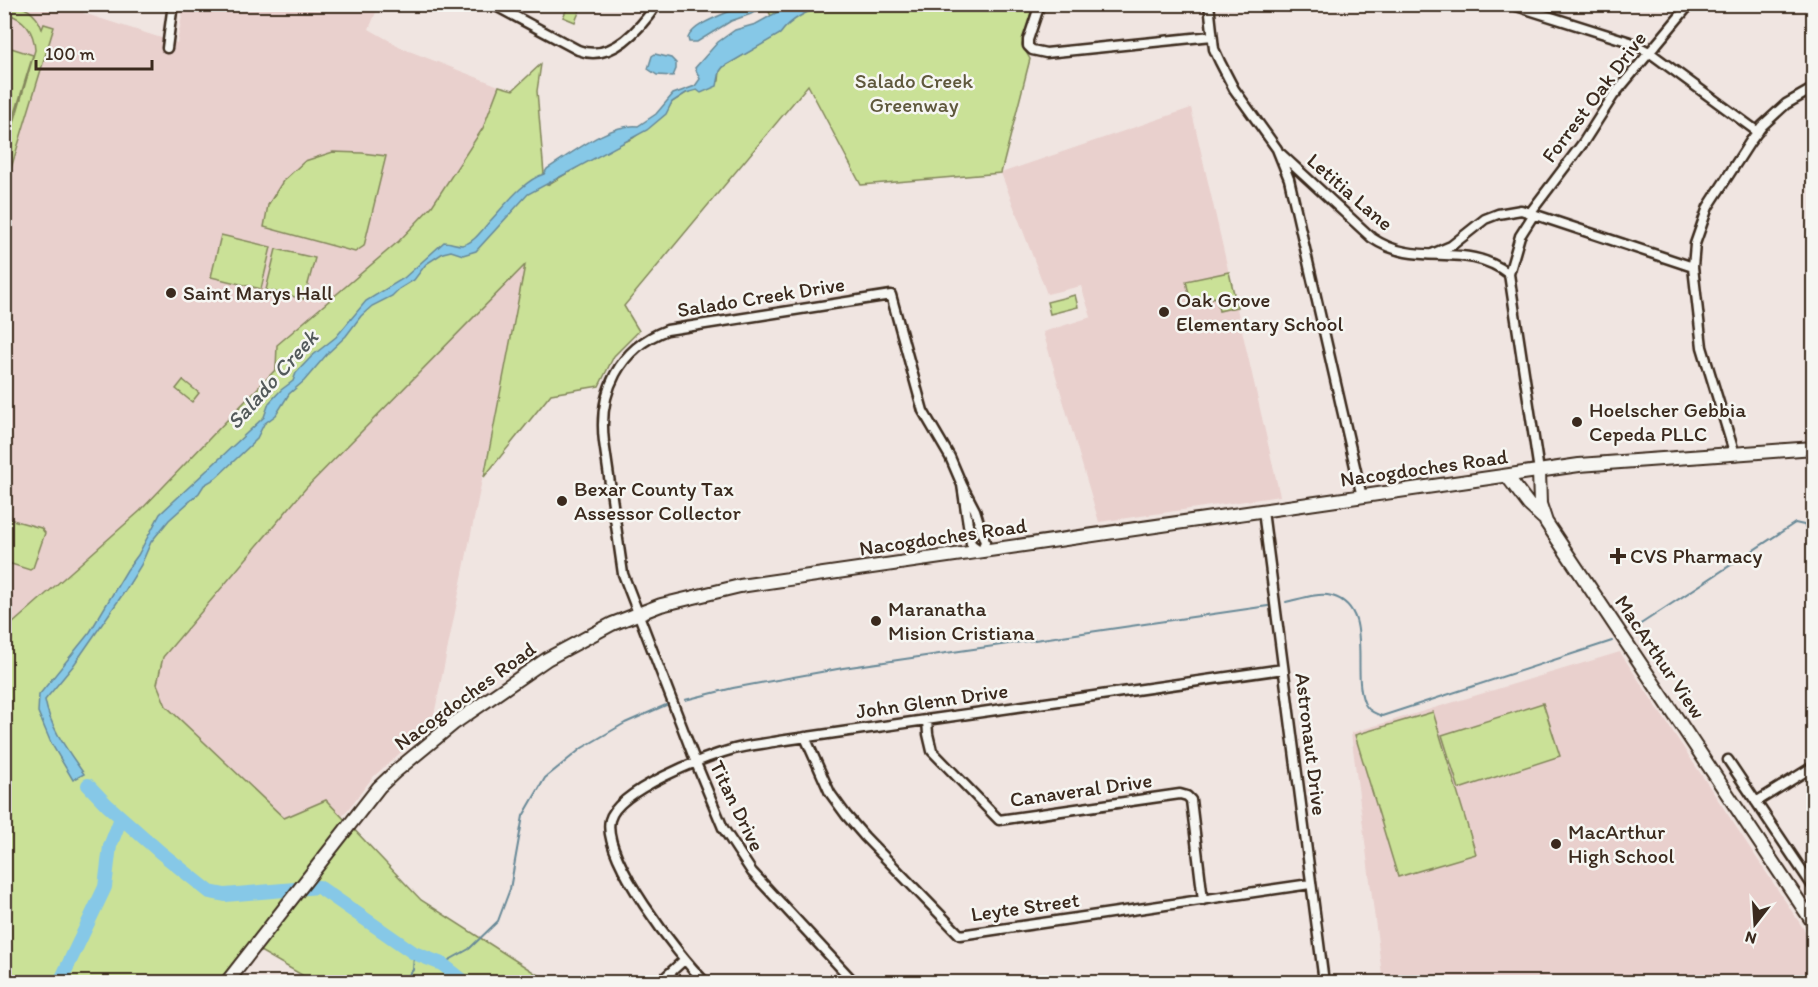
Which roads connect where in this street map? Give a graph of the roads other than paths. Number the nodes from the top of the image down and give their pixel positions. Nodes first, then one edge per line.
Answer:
1 (173, 4) edge
2 (492, 4) edge
3 (657, 4) edge
4 (1040, 4) edge
5 (1209, 4) edge
6 (1510, 4) edge
7 (1690, 4) edge
8 (1212, 36) junction
9 (167, 48) dead end
10 (1649, 52) junction
11 (1814, 88) edge
12 (1758, 132) junction
13 (1277, 149) junction
14 (1528, 212) junction
15 (1432, 254) junction
16 (1693, 267) junction
17 (1509, 274) junction
18 (1814, 448) edge
19 (1735, 455) junction
20 (1539, 471) junction
21 (1507, 476) junction
22 (962, 485) junction
23 (1362, 497) junction
24 (1263, 510) junction
25 (1546, 522) junction
26 (981, 551) junction
27 (638, 614) junction
28 (1283, 669) junction
29 (927, 720) junction
30 (805, 737) junction
31 (1728, 760) dead end
32 (696, 762) junction
33 (1814, 766) edge
34 (1756, 802) junction
35 (1787, 847) junction
36 (1770, 858) junction
37 (1310, 884) junction
38 (1814, 888) edge
39 (1203, 900) junction
40 (1814, 924) edge
41 (684, 960) junction
42 (661, 981) edge
43 (227, 982) edge
44 (705, 982) edge
45 (854, 982) edge
46 (1324, 982) edge

1 - 9 street
2 - 3 street
4 - 8 street
5 - 8 street
6 - 10 street
7 - 10 street, Forrest Oak Drive
8 - 13 street
10 - 12 street
10 - 14 street, Forrest Oak Drive
11 - 12 street
12 - 16 street
13 - 15 street, Letitia Lane
13 - 23 street
14 - 15 street
14 - 16 street
14 - 17 street, Forrest Oak Drive
15 - 17 street, Letitia Lane
16 - 19 street
17 - 20 street
18 - 19 main road, Nacogdoches Road
19 - 20 main road, Nacogdoches Road
20 - 21 main road, Nacogdoches Road
20 - 25 main road, MacArthur View
21 - 23 main road, Nacogdoches Road
21 - 25 main road
22 - 26 street
22 - 26 street
22 - 27 street, Salado Creek Drive
23 - 24 main road, Nacogdoches Road
24 - 26 main road, Nacogdoches Road
24 - 28 street, Astronaut Drive
25 - 36 main road, MacArthur View
26 - 27 main road, Nacogdoches Road
27 - 32 street, Titan Drive
27 - 43 main road, Nacogdoches Road
28 - 29 street, John Glenn Drive
28 - 37 street, Astronaut Drive
29 - 30 street, John Glenn Drive
29 - 39 street, Canaveral Drive
30 - 32 street, John Glenn Drive
30 - 39 street, Leyte Street
31 - 34 street
32 - 41 street, John Glenn Drive
32 - 45 street, Titan Drive
33 - 34 street
34 - 35 street
35 - 36 street
35 - 38 street
36 - 40 main road, MacArthur View
37 - 39 street, Leyte Street
37 - 46 street, Astronaut Drive
41 - 42 street
41 - 44 street

